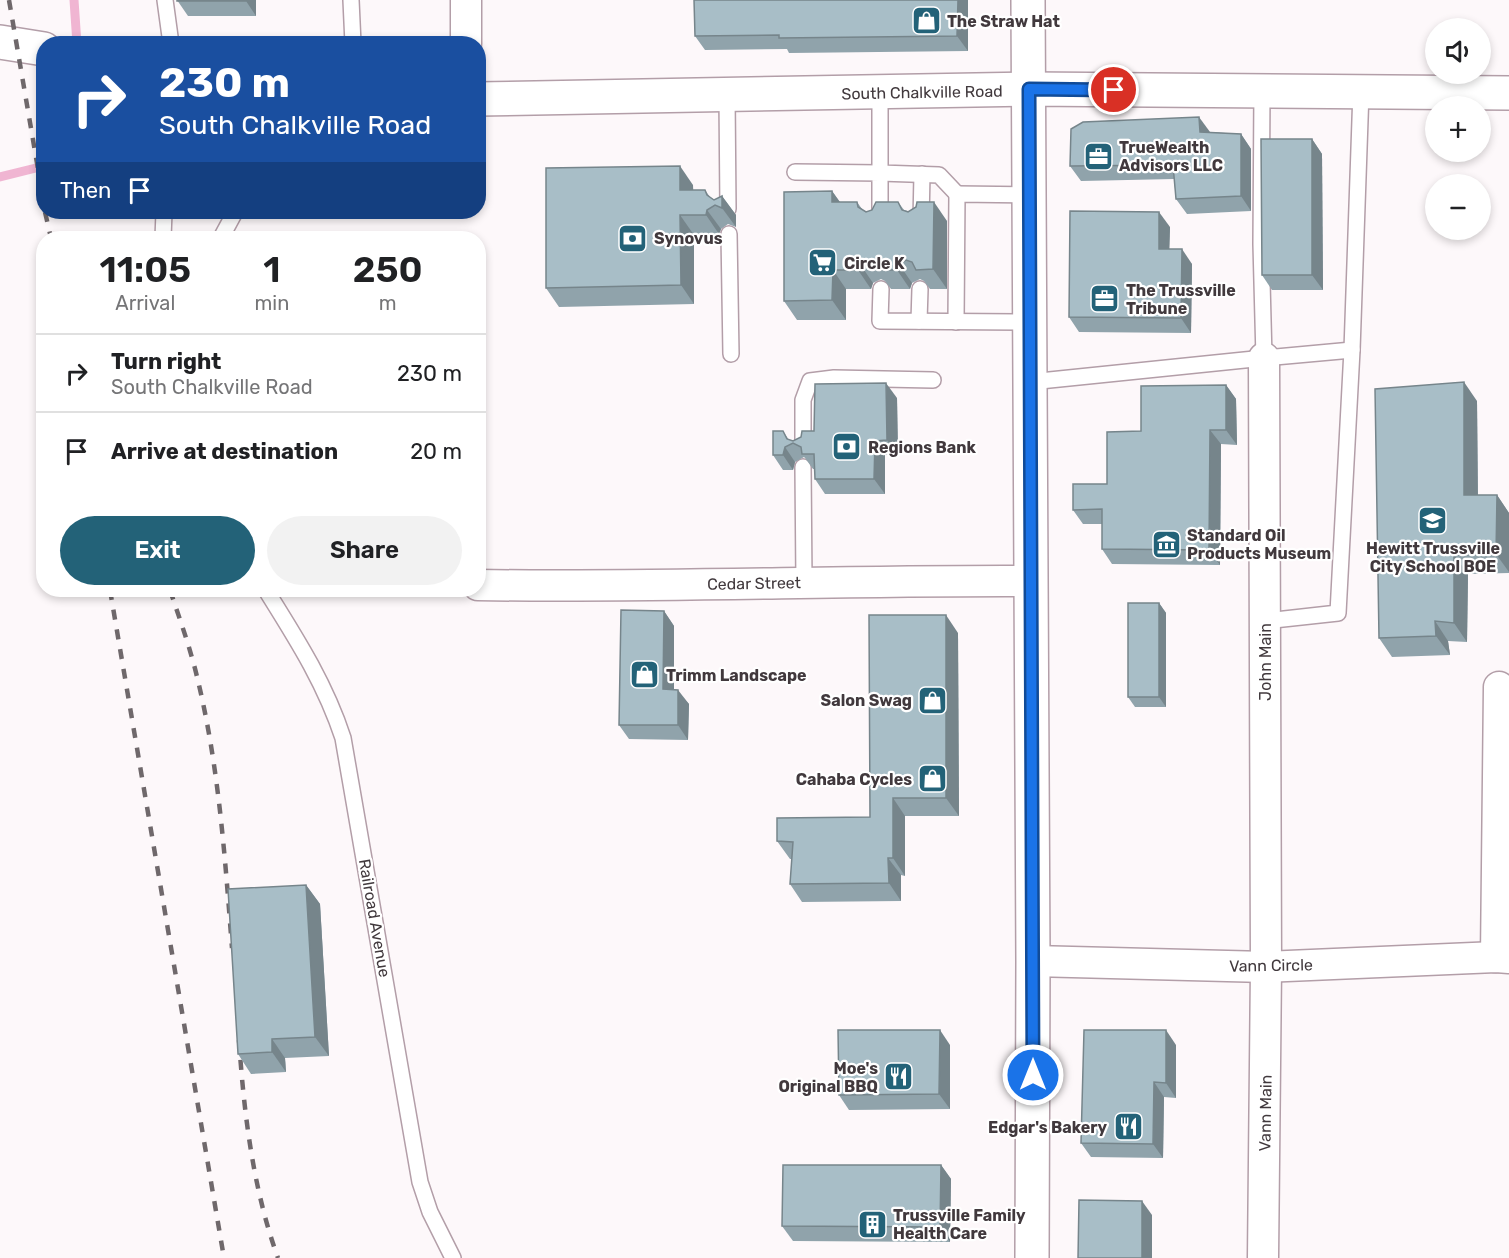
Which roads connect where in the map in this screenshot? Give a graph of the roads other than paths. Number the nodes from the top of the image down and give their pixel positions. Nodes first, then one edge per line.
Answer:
1 (165, 0) edge
2 (351, 0) edge
3 (466, 0) edge
4 (1028, 0) edge
5 (170, 36) edge
6 (353, 36) edge
7 (466, 36) edge
8 (0, 42) edge
9 (36, 48) edge
10 (1029, 89) junction
11 (1262, 90) junction
12 (1361, 91) junction
13 (880, 93) junction
14 (1509, 93) edge
15 (727, 96) junction
16 (486, 99) edge
17 (795, 172) dead end
18 (880, 173) junction
19 (922, 174) junction
20 (957, 194) junction
21 (1029, 195) junction
22 (728, 208) dead end
23 (880, 221) edge
24 (921, 221) edge
25 (729, 234) dead end
26 (881, 289) edge
27 (920, 289) edge
28 (919, 321) junction
29 (956, 322) junction
30 (1030, 322) junction
31 (1352, 350) junction
32 (731, 354) dead end
33 (1264, 358) junction
34 (933, 380) dead end
35 (1030, 382) junction
36 (803, 446) edge
37 (803, 467) edge
38 (1030, 581) junction
39 (804, 582) junction
40 (486, 585) edge
41 (270, 597) edge
42 (1265, 621) junction
43 (1499, 687) dead end
44 (1503, 958) edge
45 (1033, 961) junction
46 (1266, 967) junction
47 (453, 1258) edge
48 (1032, 1258) edge
49 (1263, 1258) edge

1 - 5 lane
2 - 6 lane
3 - 7 street
4 - 10 main road
8 - 9 main road
10 - 11 main road, South Chalkville Road
10 - 13 main road, South Chalkville Road
10 - 21 main road
11 - 12 main road, South Chalkville Road
11 - 33 lane
12 - 14 main road, South Chalkville Road
12 - 31 lane
13 - 15 main road, South Chalkville Road
13 - 18 lane
15 - 16 main road, South Chalkville Road
15 - 22 lane
17 - 18 lane
18 - 19 lane
18 - 23 lane
19 - 20 lane
19 - 24 lane
20 - 21 lane
20 - 29 lane
21 - 30 main road
25 - 32 lane
26 - 28 lane
27 - 28 lane
28 - 29 lane
29 - 30 lane
30 - 35 main road
31 - 33 lane
31 - 42 lane
33 - 35 lane
33 - 42 street, John Main
34 - 36 lane
35 - 38 main road
37 - 39 lane
38 - 39 street, Cedar Street
38 - 45 main road
39 - 40 street, Cedar Street
41 - 47 lane, Railroad Avenue
42 - 46 street, John Main
43 - 44 street
44 - 46 street, Vann Circle
45 - 46 street, Vann Circle
45 - 48 main road
46 - 49 street, Vann Main

